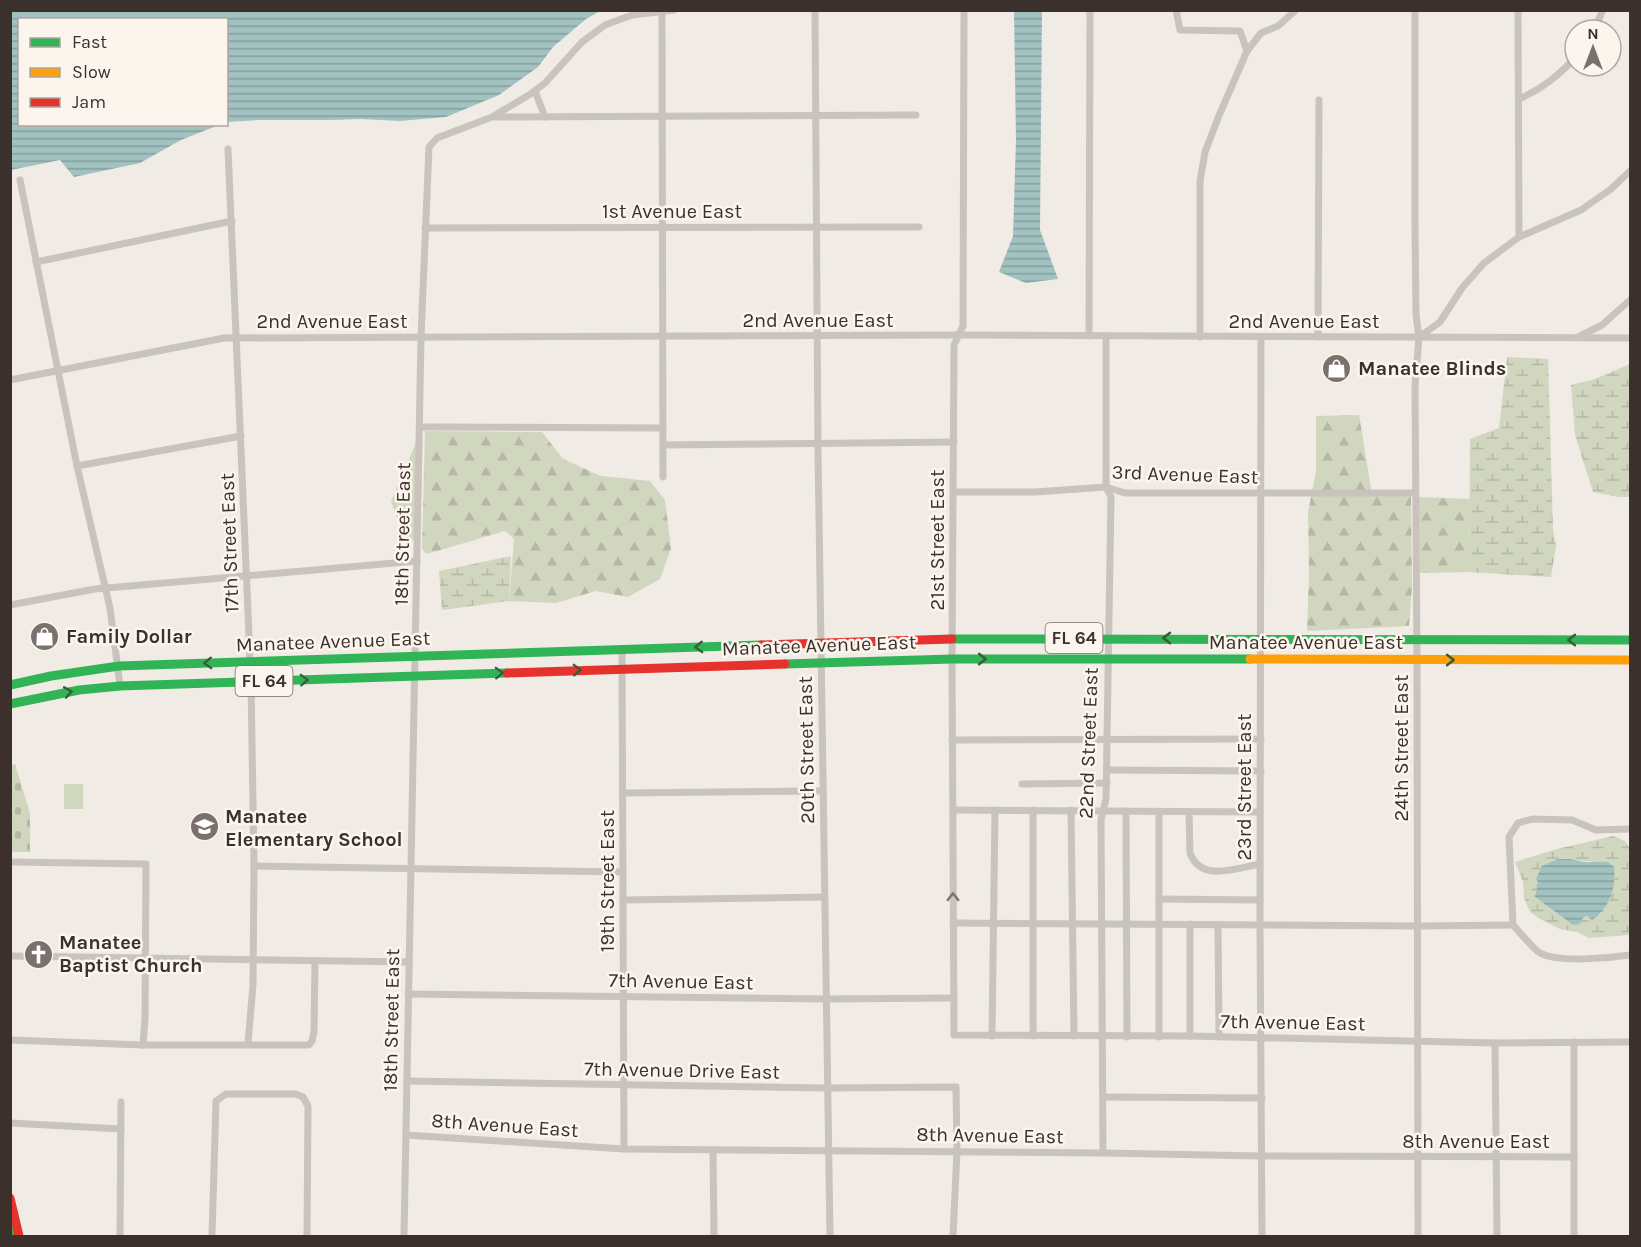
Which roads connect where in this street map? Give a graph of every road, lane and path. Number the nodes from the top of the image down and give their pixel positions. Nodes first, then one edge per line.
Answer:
1 (674, 10) edge
2 (815, 10) edge
3 (964, 10) edge
4 (1090, 10) edge
5 (1176, 10) edge
6 (1296, 10) edge
7 (1414, 10) edge
8 (1518, 10) edge
9 (662, 11) edge
10 (1247, 51) junction
11 (1563, 70) edge
12 (535, 91) junction
13 (1519, 99) junction
14 (1318, 100) dead end
15 (663, 116) junction
16 (815, 116) junction
17 (916, 116) dead end
18 (492, 117) junction
19 (545, 117) junction
20 (228, 149) dead end
21 (1630, 171) edge
22 (20, 180) dead end
23 (232, 221) junction
24 (816, 226) junction
25 (919, 227) dead end
26 (425, 228) junction
27 (663, 228) junction
28 (1519, 237) junction
29 (36, 262) junction
30 (1630, 300) edge
31 (959, 335) junction
32 (1089, 336) junction
33 (421, 337) junction
34 (663, 337) junction
35 (817, 337) junction
36 (1106, 337) junction
37 (1200, 337) junction
38 (1261, 337) junction
39 (1318, 337) junction
40 (1419, 337) junction
41 (236, 338) junction
42 (1578, 338) junction
43 (1630, 338) edge
44 (58, 372) junction
45 (10, 380) edge
46 (421, 427) junction
47 (663, 428) junction
48 (241, 436) junction
49 (954, 442) junction
50 (818, 444) junction
51 (663, 445) junction
52 (77, 466) junction
53 (663, 477) dead end
54 (1106, 488) junction
55 (954, 492) junction
56 (1415, 493) junction
57 (1262, 494) junction
58 (417, 561) junction
59 (246, 576) junction
60 (104, 588) junction
61 (10, 605) edge
62 (1108, 638) junction
63 (1261, 638) junction
64 (953, 639) junction
65 (1417, 640) junction
66 (1630, 640) edge
67 (821, 642) junction
68 (622, 650) junction
69 (416, 656) junction
70 (1107, 658) junction
71 (952, 659) junction
72 (1261, 659) junction
73 (1418, 660) junction
74 (1630, 660) edge
75 (250, 662) junction
76 (821, 662) junction
77 (119, 666) junction
78 (622, 669) junction
79 (414, 675) junction
80 (251, 682) junction
81 (10, 685) edge
82 (120, 686) junction
83 (10, 704) edge
84 (1107, 739) junction
85 (1261, 739) junction
86 (952, 740) junction
87 (1107, 770) junction
88 (1261, 771) junction
89 (1107, 783) junction
90 (1022, 784) dead end
91 (824, 791) junction
92 (623, 793) junction
93 (953, 810) junction
94 (995, 810) junction
95 (1034, 810) junction
96 (1071, 810) junction
97 (1104, 810) junction
98 (1126, 811) junction
99 (1159, 812) junction
100 (1189, 812) junction
101 (1260, 812) junction
102 (1630, 829) edge
103 (10, 862) edge
104 (1260, 864) junction
105 (254, 866) junction
106 (411, 869) junction
107 (623, 872) junction
108 (825, 897) junction
109 (1159, 899) junction
110 (623, 900) junction
111 (1260, 900) junction
112 (953, 923) junction
113 (994, 923) junction
114 (1033, 923) junction
115 (1073, 923) junction
116 (1102, 924) junction
117 (1127, 924) junction
118 (1159, 924) junction
119 (1190, 924) junction
120 (1218, 925) junction
121 (1260, 925) junction
122 (1513, 925) junction
123 (1418, 926) junction
124 (1630, 955) edge
125 (10, 956) edge
126 (146, 959) junction
127 (253, 960) junction
128 (315, 961) junction
129 (409, 962) junction
130 (408, 994) junction
131 (623, 997) junction
132 (953, 998) junction
133 (826, 999) junction
134 (954, 1035) joint
135 (992, 1036) junction
136 (1033, 1036) junction
137 (1074, 1036) junction
138 (1158, 1036) junction
139 (1190, 1036) junction
140 (1102, 1037) junction
141 (1127, 1037) junction
142 (1219, 1037) junction
143 (1260, 1038) junction
144 (10, 1040) edge
145 (1418, 1042) junction
146 (1574, 1042) junction
147 (1630, 1042) edge
148 (248, 1043) junction
149 (1495, 1043) junction
150 (142, 1045) junction
151 (407, 1082) junction
152 (623, 1084) junction
153 (828, 1088) junction
154 (1103, 1097) junction
155 (1262, 1098) junction
156 (121, 1102) dead end
157 (10, 1123) edge
158 (121, 1129) junction
159 (406, 1135) junction
160 (624, 1149) junction
161 (713, 1150) junction
162 (829, 1150) junction
163 (957, 1151) junction
164 (1103, 1153) junction
165 (1262, 1156) junction
166 (1418, 1157) junction
167 (1574, 1157) junction
168 (1496, 1158) junction
169 (10, 1198) edge
170 (10, 1224) edge
171 (12, 1236) edge
172 (19, 1236) edge
173 (120, 1236) edge
174 (212, 1236) edge
175 (307, 1236) edge
176 (404, 1236) edge
177 (714, 1236) edge
178 (830, 1236) edge
179 (953, 1236) edge
180 (1262, 1236) edge
181 (1418, 1236) edge
182 (1497, 1236) edge
183 (1574, 1236) edge

1 - 9 street
2 - 16 street, 20th Street East
3 - 31 street, 21st Street East
4 - 32 street
5 - 10 street
6 - 10 street
7 - 40 street, 24th Street East
8 - 13 street
9 - 12 street
9 - 15 street
10 - 37 street
11 - 13 street
12 - 18 street
12 - 19 street
13 - 28 street
14 - 39 street
15 - 16 street
15 - 19 street
15 - 27 street
16 - 17 street
16 - 24 street, 20th Street East
18 - 19 street
18 - 26 street, 18th Street East
20 - 23 street, 17th Street East
21 - 28 street
22 - 29 street
23 - 29 street
23 - 41 street, 17th Street East
24 - 25 street, 1st Avenue East
24 - 27 street, 1st Avenue East
24 - 35 street, 20th Street East
26 - 27 street, 1st Avenue East
26 - 33 street, 18th Street East
27 - 34 street
28 - 40 street
29 - 44 street
30 - 42 street
31 - 32 street, 2nd Avenue East
31 - 35 street, 2nd Avenue East
31 - 49 street, 21st Street East
32 - 36 street, 2nd Avenue East
33 - 34 street, 2nd Avenue East
33 - 41 street, 2nd Avenue East
33 - 46 street, 18th Street East
34 - 35 street, 2nd Avenue East
34 - 47 street
35 - 50 street, 20th Street East
36 - 37 street, 2nd Avenue East
36 - 54 street, 22nd Street East
37 - 38 street, 2nd Avenue East
38 - 39 street, 2nd Avenue East
38 - 57 street, 23rd Street East
39 - 40 street, 2nd Avenue East
40 - 42 street, 2nd Avenue East
40 - 56 street, 24th Street East
41 - 44 street, 2nd Avenue East
41 - 48 street, 17th Street East
42 - 43 street, 2nd Avenue East
44 - 45 street, 2nd Avenue East
44 - 52 street
46 - 47 street
46 - 58 street, 18th Street East
47 - 51 street
48 - 52 street
48 - 59 street, 17th Street East
49 - 50 street
49 - 55 street, 21st Street East
50 - 51 street
50 - 67 street, 20th Street East
51 - 53 street
52 - 60 street
54 - 55 street, 3rd Avenue East
54 - 57 street, 3rd Avenue East
54 - 62 street, 22nd Street East
55 - 64 street, 21st Street East
56 - 57 street, 3rd Avenue East
56 - 65 street, 24th Street East
57 - 63 street, 23rd Street East
58 - 59 street
58 - 69 street, 18th Street East
59 - 60 street
59 - 75 street, 17th Street East
60 - 61 street
60 - 77 street
63 -> 62 main road, Manatee Avenue East / FL 64
62 - 64 main road, Manatee Avenue East / FL 64
62 - 70 street, 22nd Street East
63 - 65 main road, Manatee Avenue East / FL 64
63 - 72 street, 23rd Street East
64 - 67 main road, Manatee Avenue East / FL 64
64 - 71 street, 21st Street East
66 -> 65 main road, Manatee Avenue East / FL 64
65 - 73 street, 24th Street East
67 -> 68 main road, Manatee Avenue East / FL 64
67 - 76 street, 20th Street East
68 - 69 main road, Manatee Avenue East / FL 64
68 - 78 street, 19th Street East
69 - 75 main road, Manatee Avenue East / FL 64
69 - 79 street, 18th Street East
71 -> 70 main road, Manatee Avenue East / FL 64
70 - 72 main road, Manatee Avenue East / FL 64
70 - 84 street, 22nd Street East
71 - 76 main road, Manatee Avenue East / FL 64
71 - 86 street, 21st Street East
72 - 73 main road, Manatee Avenue East / FL 64
72 - 85 street, 23rd Street East
73 -> 74 main road, Manatee Avenue East / FL 64
73 - 123 street, 24th Street East
75 -> 77 main road, Manatee Avenue East / FL 64
75 - 80 street, 17th Street East
76 - 78 main road, Manatee Avenue East / FL 64
76 - 91 street, 20th Street East
77 - 81 main road, Manatee Avenue East / FL 64
77 - 82 street
79 -> 78 main road, Manatee Avenue East / FL 64
78 - 92 street, 19th Street East
80 -> 79 main road, Manatee Avenue East / FL 64
79 - 106 street, 18th Street East
80 - 82 main road, Manatee Avenue East / FL 64
80 - 105 street, 17th Street East
83 -> 82 main road, Manatee Avenue East / FL 64
84 - 85 street
84 - 86 street
84 - 87 street, 22nd Street East
85 - 88 street, 23rd Street East
86 - 93 street, 21st Street East
87 - 88 street
87 - 89 street, 22nd Street East
88 - 101 street, 23rd Street East
89 - 90 street
89 - 97 street, 22nd Street East
91 - 92 street
91 - 108 street, 20th Street East
92 - 107 street, 19th Street East
93 - 94 street
112 -> 93 street, 21st Street East
94 - 95 street
94 - 113 street
95 - 96 street
95 - 114 street
96 - 97 street
96 - 115 street
97 - 98 street
97 - 116 street, 22nd Street East
98 - 99 street
98 - 117 street
99 - 100 street
99 - 109 street
100 - 101 street
100 - 104 street
101 - 104 street, 23rd Street East
102 - 122 street
103 - 126 street
104 - 111 street, 23rd Street East
105 - 106 street
105 - 127 street, 17th Street East
106 - 107 street
106 - 129 street, 18th Street East
107 - 110 street, 19th Street East
108 - 110 street
108 - 133 street, 20th Street East
109 - 111 street
109 - 118 street
110 - 131 street, 19th Street East
111 - 121 street, 23rd Street East
112 - 113 street
112 - 132 street, 21st Street East
113 - 114 street
113 - 135 street
114 - 115 street
114 - 136 street
115 - 116 street
115 - 137 street
116 - 117 street
116 - 140 street, 22nd Street East
117 - 118 street
117 - 141 street
118 - 119 street
118 - 138 street
119 - 120 street
119 - 139 street
120 - 121 street
120 - 142 street
121 - 123 street
121 - 143 street, 23rd Street East
122 - 123 street
122 - 124 street
123 - 145 street, 24th Street East
125 - 126 street
126 - 127 street
126 - 150 street
127 - 128 street
127 - 148 street, 17th Street East
128 - 129 street
128 - 148 street
129 - 130 street, 18th Street East
130 - 131 street, 7th Avenue East
130 - 151 street, 18th Street East
131 - 133 street, 7th Avenue East
131 - 152 street, 19th Street East
132 - 133 street, 7th Avenue East
132 - 134 street, 21st Street East
133 - 153 street, 20th Street East
134 - 135 street, 7th Avenue East
135 - 136 street, 7th Avenue East
136 - 137 street, 7th Avenue East
137 - 140 street, 7th Avenue East
138 - 139 street, 7th Avenue East
138 - 141 street, 7th Avenue East
139 - 142 street, 7th Avenue East
140 - 141 street, 7th Avenue East
140 - 154 street, 22nd Street East
142 - 143 street, 7th Avenue East
143 - 145 street, 7th Avenue East
143 - 155 street, 23rd Street East
144 - 150 street
145 - 149 street, 7th Avenue East
145 - 166 street, 24th Street East
146 - 147 street, 7th Avenue East
146 - 149 street, 7th Avenue East
146 - 167 street
148 - 150 street
149 - 168 street
151 - 152 street, 7th Avenue Drive East
151 - 159 street, 18th Street East
152 - 153 street, 7th Avenue Drive East
152 - 160 street, 19th Street East
153 - 162 street, 20th Street East
153 - 163 street, 7th Avenue Drive East
154 - 155 street
154 - 164 street, 22nd Street East
155 - 165 street, 23rd Street East
156 - 158 street
157 - 158 street
158 - 173 street
159 - 160 street, 8th Avenue East
159 - 176 street, 18th Street East
160 - 161 street, 8th Avenue East
161 - 162 street, 8th Avenue East
161 - 177 street
162 - 163 street, 8th Avenue East
162 - 178 street, 20th Street East
163 - 164 street, 8th Avenue East
163 - 179 street
164 - 165 street, 8th Avenue East
165 - 166 street, 8th Avenue East
165 - 180 street, 23rd Street East
166 - 168 street, 8th Avenue East
166 - 181 street, 24th Street East
167 - 168 street, 8th Avenue East
167 - 183 street
168 - 182 street
169 - 172 main road
170 - 171 main road
174 - 175 street

